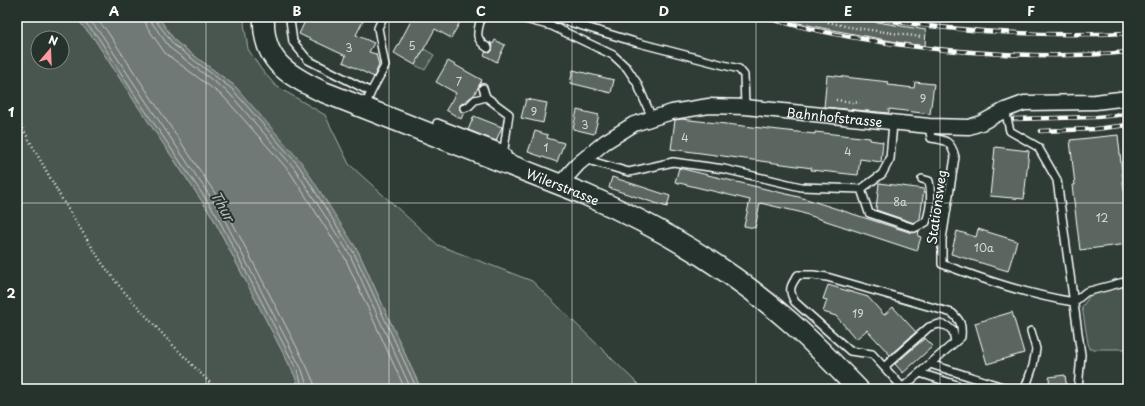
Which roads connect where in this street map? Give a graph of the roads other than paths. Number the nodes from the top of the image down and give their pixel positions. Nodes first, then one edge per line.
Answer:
1 (264, 17) edge
2 (291, 17) edge
3 (383, 17) edge
4 (481, 17) edge
5 (517, 17) edge
6 (554, 18) edge
7 (552, 26) junction
8 (488, 48) dead end
9 (483, 88) dead end
10 (486, 97) junction
11 (1128, 98) edge
12 (367, 100) junction
13 (745, 107) junction
14 (464, 108) dead end
15 (1006, 110) junction
16 (652, 118) junction
17 (437, 123) dead end
18 (893, 123) junction
19 (929, 126) junction
20 (504, 156) junction
21 (584, 159) junction
22 (922, 179) dead end
23 (560, 184) junction
24 (861, 188) junction
25 (1128, 281) edge
26 (1074, 302) junction
27 (1031, 330) dead end
28 (955, 342) junction
29 (930, 364) junction
30 (884, 367) junction
31 (920, 373) junction
32 (902, 388) edge
33 (858, 389) edge
34 (960, 389) edge
35 (1009, 389) edge
36 (1025, 389) edge
37 (1078, 389) edge

1 - 12 main road, Wilerstrasse
2 - 12 lane
3 - 12 lane
4 - 8 lane
5 - 7 lane
6 - 7 lane
6 - 13 lane
7 - 16 lane
9 - 10 lane
10 - 14 lane
10 - 20 lane
11 - 15 street, Bahnhofstrasse
12 - 20 main road, Wilerstrasse
13 - 16 street, Bahnhofstrasse
13 - 18 street, Bahnhofstrasse
15 - 19 street, Bahnhofstrasse
15 - 26 lane
16 - 21 street, Bahnhofstrasse
17 - 20 lane
18 - 19 street, Bahnhofstrasse
18 - 24 lane
19 - 26 lane, Stationsweg
20 - 23 main road, Wilerstrasse
21 - 23 street, Bahnhofstrasse
21 - 24 lane
22 - 24 lane
23 - 33 main road, Wilerstrasse
25 - 26 lane
26 - 37 lane
27 - 36 lane
28 - 29 lane
28 - 30 lane
28 - 30 lane
29 - 31 lane
29 - 35 lane
30 - 32 lane
31 - 32 lane
31 - 34 lane

